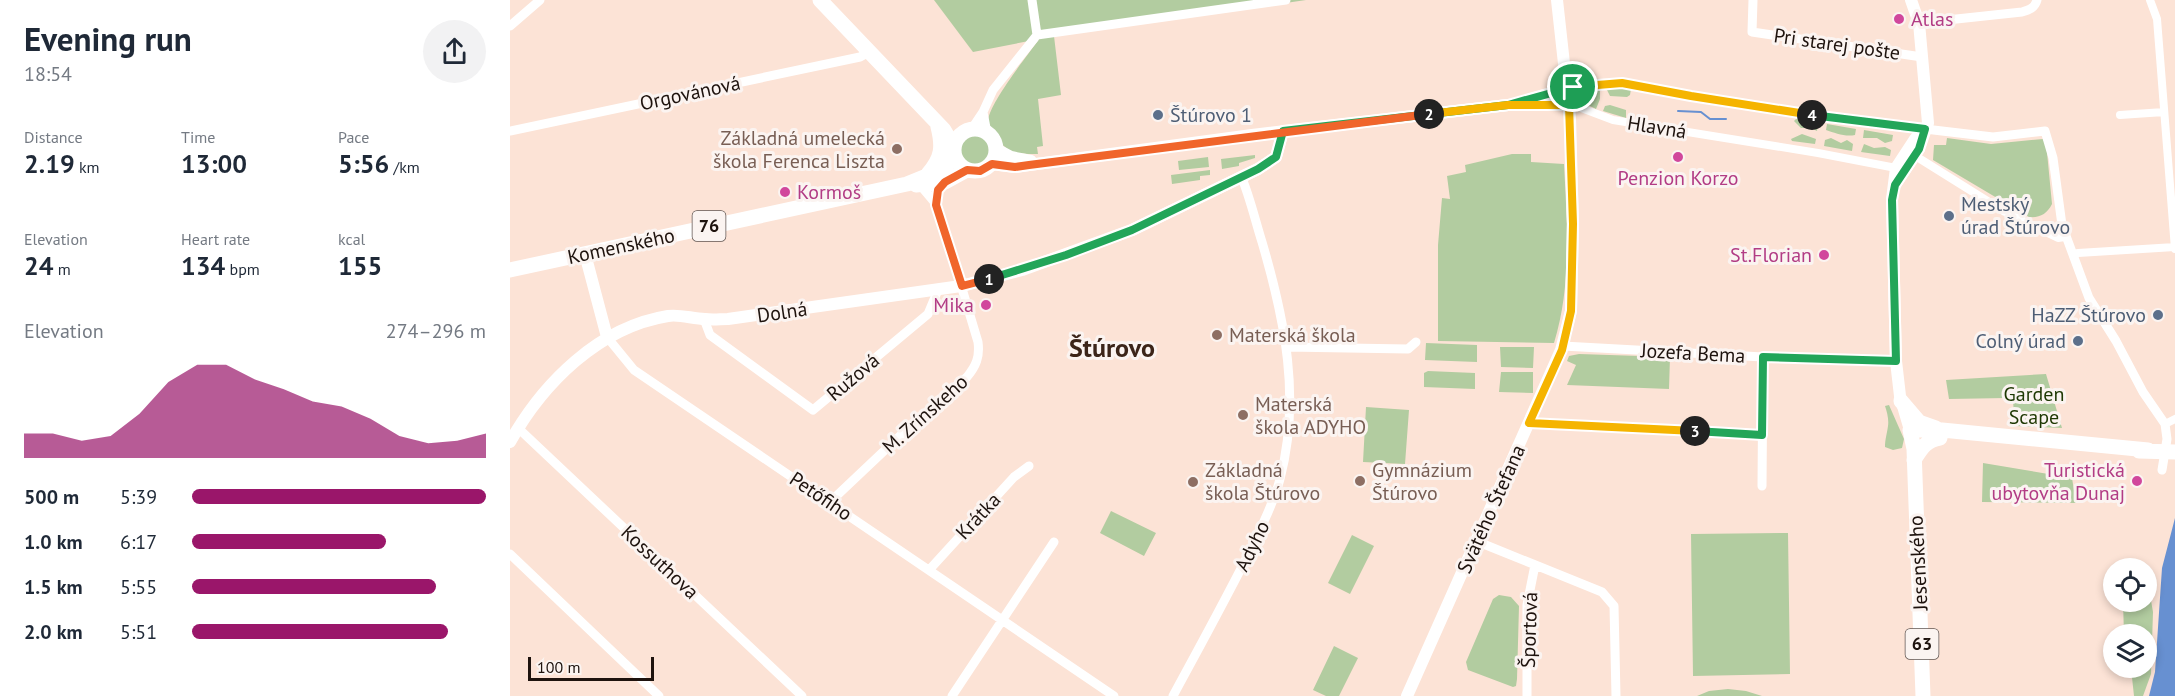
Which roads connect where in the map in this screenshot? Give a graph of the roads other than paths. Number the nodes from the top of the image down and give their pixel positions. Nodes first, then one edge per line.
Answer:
1 (540, 0) edge
2 (820, 0) edge
3 (1032, 0) edge
4 (1286, 0) edge
5 (1557, 0) edge
6 (1752, 0) edge
7 (1911, 0) edge
8 (2037, 0) edge
9 (2150, 0) edge
10 (1919, 23) junction
11 (510, 26) edge
12 (1037, 35) junction
13 (869, 52) junction
14 (1923, 57) junction
15 (1570, 88) junction
16 (920, 105) junction
17 (1508, 105) junction
18 (1572, 105) junction
19 (983, 112) junction
20 (2164, 112) junction
21 (2121, 115) dead end
22 (938, 124) junction
23 (1925, 129) junction
24 (510, 131) edge
25 (968, 131) junction
26 (1283, 131) junction
27 (987, 133) junction
28 (955, 152) junction
29 (994, 156) junction
30 (1917, 157) dead end
31 (1896, 168) junction
32 (967, 170) junction
33 (1241, 176) junction
34 (918, 182) junction
35 (945, 182) junction
36 (1895, 185) junction
37 (936, 205) junction
38 (2065, 237) junction
39 (2175, 248) edge
40 (585, 254) junction
41 (2076, 254) junction
42 (510, 270) edge
43 (962, 286) junction
44 (939, 290) junction
45 (704, 319) junction
46 (607, 337) junction
47 (1416, 342) dead end
48 (1563, 346) junction
49 (1287, 347) junction
50 (1763, 357) junction
51 (1896, 361) junction
52 (1901, 401) junction
53 (2175, 419) edge
54 (1529, 423) junction
55 (2165, 424) junction
56 (518, 428) junction
57 (1916, 431) junction
58 (1941, 434) junction
59 (1762, 435) junction
60 (510, 442) edge
61 (2175, 452) edge
62 (1914, 460) junction
63 (1029, 466) dead end
64 (2162, 470) dead end
65 (1762, 486) dead end
66 (830, 502) junction
67 (1476, 541) junction
68 (1054, 542) dead end
69 (510, 554) edge
70 (1535, 565) junction
71 (930, 569) junction
72 (1002, 620) junction
73 (659, 696) edge
74 (802, 696) edge
75 (952, 696) edge
76 (1114, 696) edge
77 (1173, 696) edge
78 (1407, 696) edge
79 (1527, 696) edge
80 (1616, 696) edge
81 (1923, 696) edge

1 - 11 street
2 - 13 main road
3 - 12 street
4 - 12 street
5 - 15 street, Svätého Štefana
6 - 14 street, Pri starej pošte
7 - 10 street
8 - 10 street
9 - 20 street
10 - 14 street
12 - 19 street
13 - 16 main road
13 - 24 street, Orgovánová
14 - 23 street
15 - 17 street, Hlavná
15 - 18 street, Svätého Štefana
15 - 23 street, Hlavná
16 - 22 main road
16 - 25 main road
17 - 18 street, Hlavná
17 - 26 street, Hlavná
18 - 31 street, Hlavná
18 - 48 street, Svätého Štefana
19 - 25 street
19 - 27 street
20 - 21 street
20 - 39 street
22 - 28 main road
22 - 34 main road
23 - 31 street
23 - 36 street
23 - 38 street
25 - 27 main road
25 - 28 main road, 76
26 - 29 street, Hlavná
26 - 33 street
27 - 29 main road
28 - 32 main road
28 - 34 main road, 76
29 - 32 main road, 76
30 - 38 street
31 - 36 street
32 - 35 main road, 76
33 - 43 street, Dolná
33 - 49 street, Adyho
34 - 35 main road, 76
34 - 37 street
34 - 40 main road, Komenského / 76
35 - 37 street
36 - 51 street
37 - 43 street, M. Zrínskeho
38 - 41 street
39 - 41 street
40 - 42 main road, Komenského / 76
40 - 46 street, Petőfiho
41 - 55 street
43 - 44 street, Dolná
43 - 66 street, M. Zrínskeho
44 - 45 street, Dolná
44 - 45 street, Ružová
45 - 46 street, Dolná
46 - 56 street, Dolná
46 - 66 street, Petőfiho
47 - 49 street
48 - 50 street, Jozefa Bema
48 - 54 street, Svätého Štefana
49 - 77 street, Adyho
50 - 51 street, Jozefa Bema
50 - 59 street
51 - 52 street
52 - 57 street
52 - 58 main road
53 - 55 street
54 - 59 street
54 - 67 street, Svätého Štefana
55 - 64 street
56 - 60 street, Dolná
56 - 74 street, Kossuthova
57 - 58 main road
57 - 62 main road, Jesenského / 63
58 - 61 main road
58 - 62 main road
59 - 65 street
62 - 81 main road, Jesenského / 63
63 - 71 street, Krátka
66 - 71 street, Petőfiho
67 - 70 street
67 - 78 street, Svätého Štefana
68 - 72 street
69 - 73 street
70 - 79 street, Športová
70 - 80 street
71 - 72 street, Petőfiho
72 - 75 street
72 - 76 street, Petőfiho

